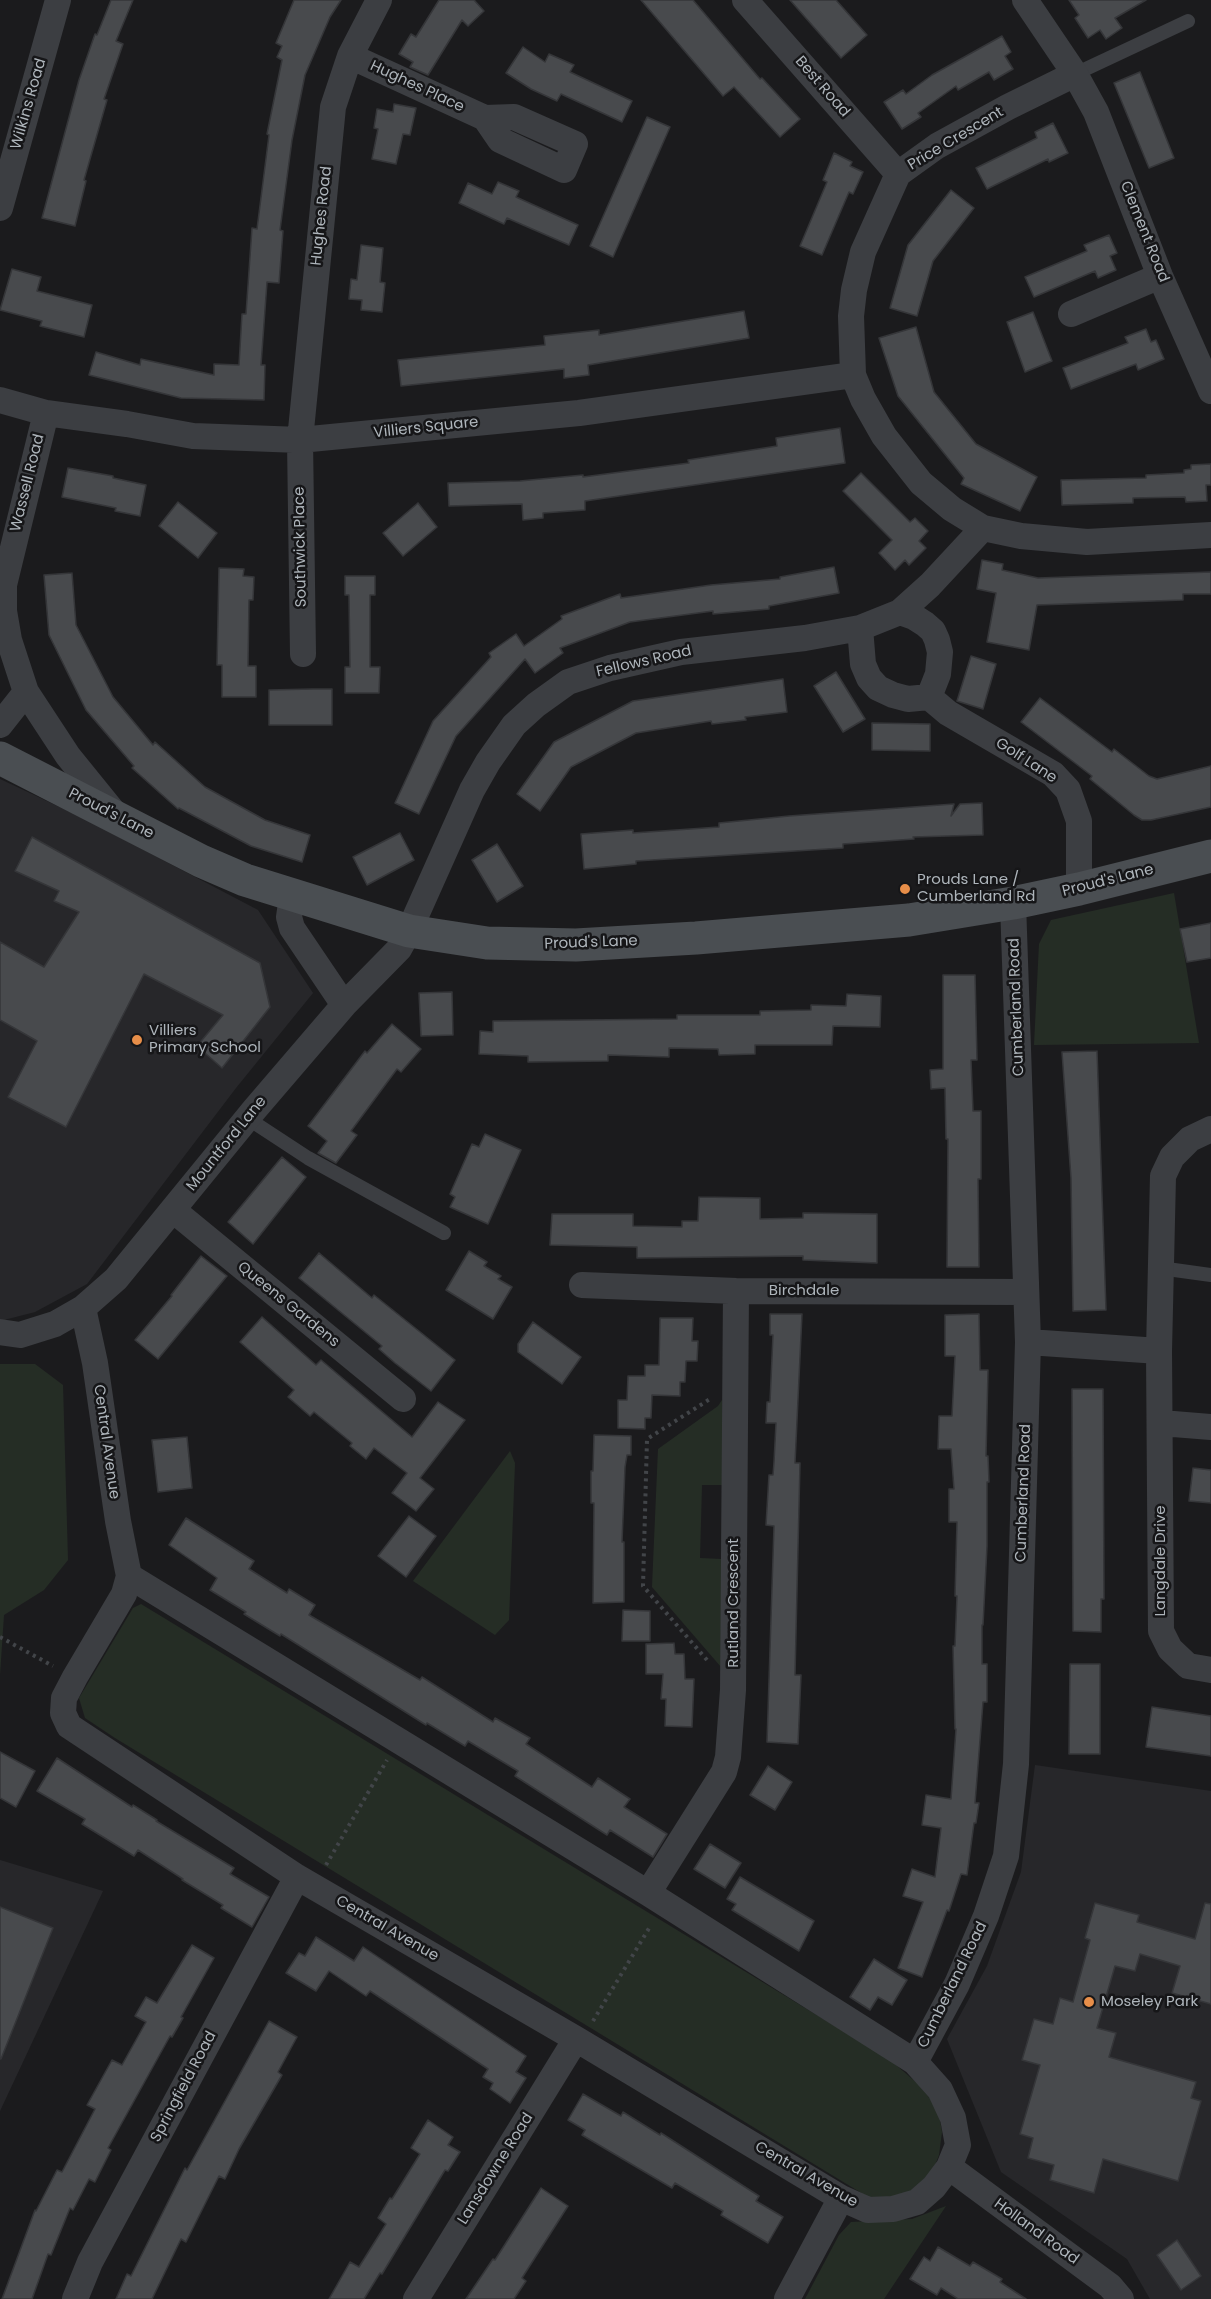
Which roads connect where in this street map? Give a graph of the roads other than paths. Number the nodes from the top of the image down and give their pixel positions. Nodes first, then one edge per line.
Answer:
1 (58, 0) edge
2 (379, 0) edge
3 (745, 0) edge
4 (1025, 0) edge
5 (1188, 21) dead end
6 (350, 56) junction
7 (1076, 74) junction
8 (485, 118) dead end
9 (898, 174) junction
10 (0, 208) edge
11 (1160, 276) junction
12 (1071, 314) dead end
13 (853, 375) junction
14 (1211, 391) edge
15 (0, 400) edge
16 (46, 413) junction
17 (300, 440) junction
18 (983, 528) junction
19 (1211, 535) edge
20 (900, 612) junction
21 (860, 628) junction
22 (303, 654) dead end
23 (26, 692) junction
24 (929, 697) junction
25 (0, 725) edge
26 (0, 758) edge
27 (118, 819) junction
28 (1211, 856) edge
29 (1079, 889) junction
30 (292, 896) junction
31 (1013, 903) junction
32 (409, 931) junction
33 (344, 1005) junction
34 (248, 1118) junction
35 (1211, 1130) edge
36 (173, 1210) junction
37 (444, 1233) dead end
38 (1160, 1268) junction
39 (1211, 1275) edge
40 (582, 1285) dead end
41 (736, 1291) junction
42 (1026, 1292) junction
43 (83, 1308) junction
44 (0, 1332) edge
45 (1028, 1342) junction
46 (1159, 1351) junction
47 (403, 1399) dead end
48 (1161, 1423) junction
49 (1211, 1427) edge
50 (129, 1576) junction
51 (1211, 1670) edge
52 (305, 1882) junction
53 (656, 1898) junction
54 (578, 2041) junction
55 (915, 2062) junction
56 (949, 2167) junction
57 (841, 2198) junction
58 (75, 2299) edge
59 (416, 2299) edge
60 (787, 2299) edge
61 (1121, 2299) edge

1 - 10 street, Wilkins Road
2 - 6 street, Hughes Road
3 - 9 street, Best Road
4 - 7 street, Clement Road
5 - 7 lane
6 - 8 street, Hughes Place
6 - 17 street, Hughes Road
7 - 9 street, Price Crescent
7 - 11 street, Clement Road
9 - 13 street, Price Crescent
11 - 12 street
11 - 14 street, Clement Road
13 - 17 street, Villiers Square
13 - 18 street, Price Crescent
15 - 16 street, Villiers Square
16 - 17 street, Villiers Square
16 - 23 street, Wassell Road
17 - 22 street, Southwick Place
18 - 19 street, Price Crescent
18 - 20 street, Fellows Road
20 - 21 street, Fellows Road
20 - 24 street
21 - 24 street
21 - 32 street, Fellows Road
23 - 25 street
23 - 27 street, Wassell Road
24 - 29 street, Golf Lane
26 - 27 street, Proud's Lane
27 - 30 street, Proud's Lane
28 - 29 street, Proud's Lane
29 - 31 street, Proud's Lane
30 - 32 street, Proud's Lane
30 - 33 street
31 - 32 street, Proud's Lane
31 - 42 street, Cumberland Road
32 - 33 street, Fellows Road
33 - 34 street, Mountford Lane
34 - 36 street, Mountford Lane
34 - 37 lane
35 - 38 street, Langdale Drive
36 - 43 street, Mountford Lane
36 - 47 street, Queens Gardens
38 - 39 lane
38 - 46 street, Langdale Drive
40 - 41 street, Birchdale
41 - 42 street, Birchdale
41 - 53 street, Rutland Crescent
42 - 45 street, Cumberland Road
43 - 44 street, Mountford Lane
43 - 50 street, Central Avenue
45 - 46 street
45 - 55 street, Cumberland Road
46 - 48 street, Langdale Drive
48 - 49 street
48 - 51 street, Langdale Drive
50 - 52 street, Central Avenue
50 - 53 street, Central Avenue
52 - 54 street, Central Avenue
52 - 58 street, Springfield Road
53 - 55 street, Central Avenue
54 - 57 street, Central Avenue
54 - 59 street, Lansdowne Road
55 - 56 street, Central Avenue
56 - 57 street, Central Avenue
56 - 61 street, Holland Road
57 - 60 street

